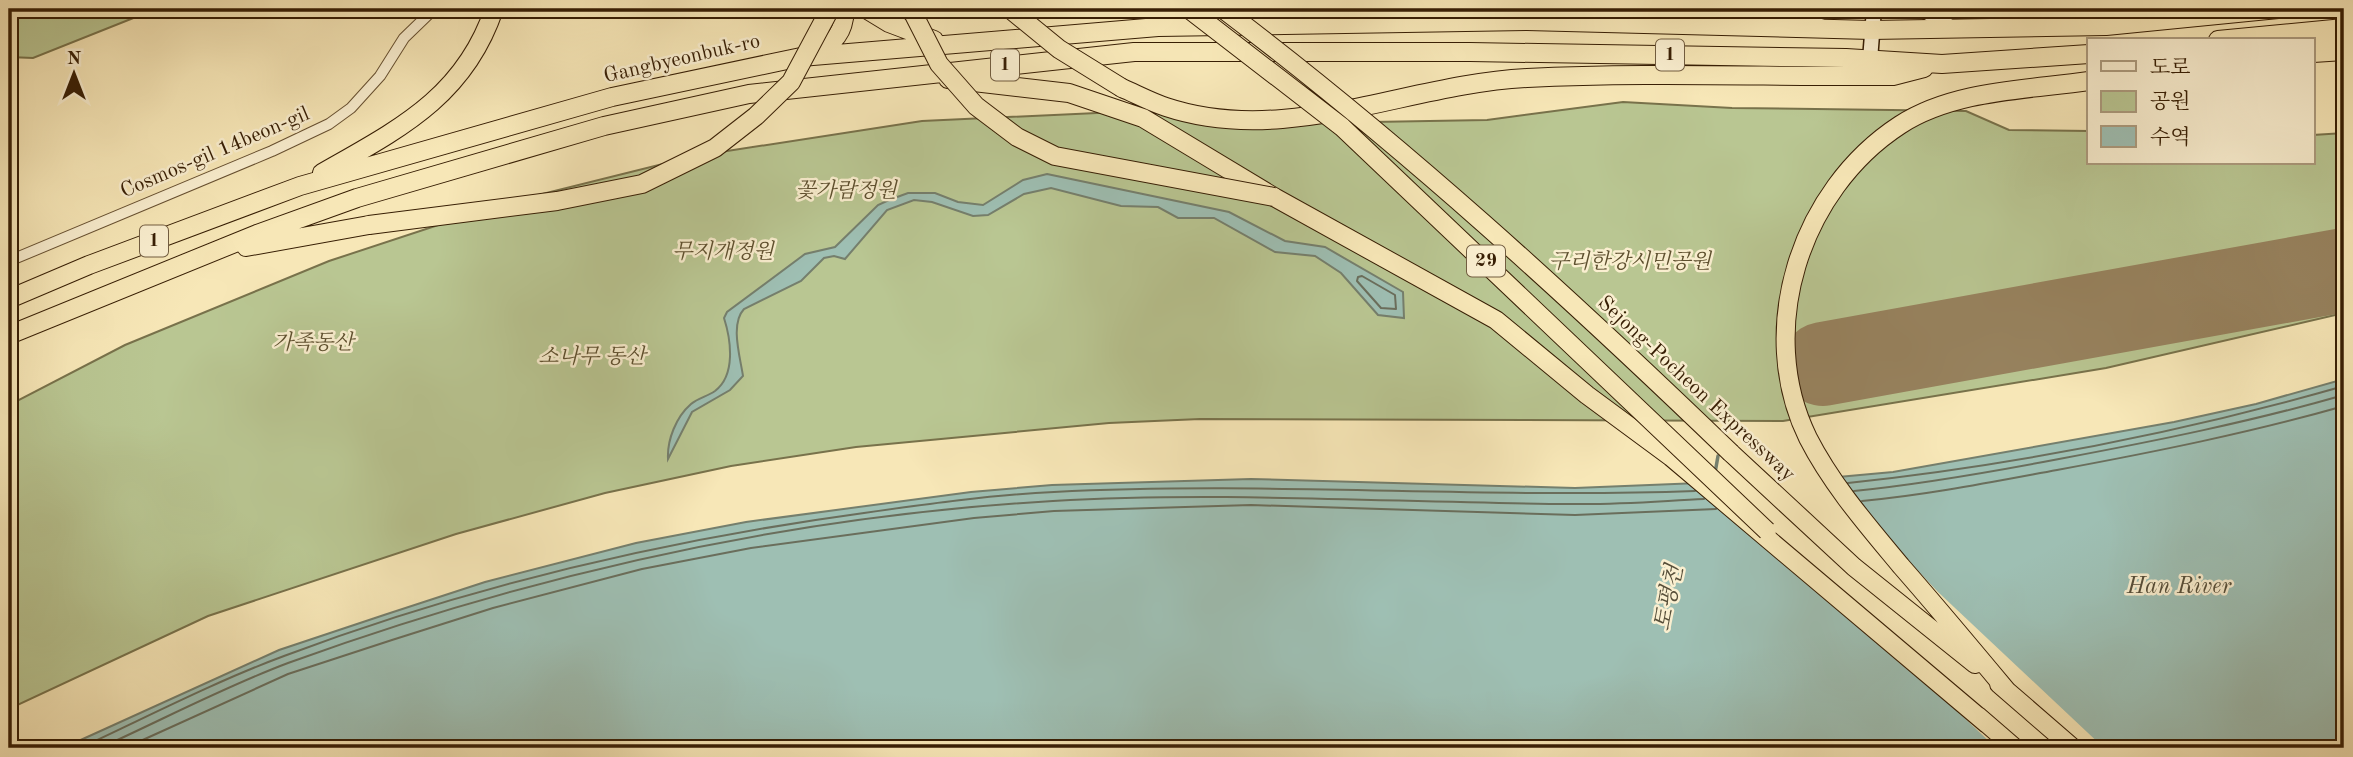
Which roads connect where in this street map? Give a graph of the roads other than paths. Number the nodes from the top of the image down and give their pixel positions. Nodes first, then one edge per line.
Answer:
1 (434, 9) edge
2 (494, 9) edge
3 (830, 9) edge
4 (845, 9) edge
5 (866, 9) edge
6 (911, 9) edge
7 (1010, 9) edge
8 (1189, 9) edge
9 (1223, 9) edge
10 (1472, 9) edge
11 (1832, 9) edge
12 (1874, 9) edge
13 (1922, 9) edge
14 (2278, 9) edge
15 (1527, 21) junction
16 (1786, 25) junction
17 (1951, 28) junction
18 (2344, 28) edge
19 (1871, 30) junction
20 (2344, 36) edge
21 (2239, 38) edge
22 (940, 43) junction
23 (2314, 46) edge
24 (2344, 51) edge
25 (2314, 53) edge
26 (2087, 54) edge
27 (801, 57) junction
28 (1870, 60) junction
29 (1942, 64) junction
30 (917, 75) junction
31 (2087, 81) edge
32 (300, 186) junction
33 (1274, 197) junction
34 (211, 253) junction
35 (9, 261) edge
36 (9, 299) edge
37 (9, 335) edge
38 (2007, 691) junction
39 (1987, 724) junction
40 (2015, 748) edge
41 (2073, 748) edge

1 - 35 street, Cosmos-gil 14beon-gil
2 - 32 highway
3 - 34 highway, bridge
4 - 27 highway
5 - 22 highway
6 - 33 highway, bridge
7 - 29 highway, bridge
8 - 39 highway, 29, bridge
9 - 38 highway, Sejong-Pocheon Expressway / 29, bridge
10 - 15 highway
11 - 16 street
12 - 19 street
13 - 17 street
14 - 17 highway, Gangbyeonbuk-ro / 1
15 - 16 highway, Gangbyeonbuk-ro / 1
15 - 22 highway, Gangbyeonbuk-ro / 1
16 - 19 highway, Gangbyeonbuk-ro / 1
17 - 19 highway, Gangbyeonbuk-ro / 1
18 - 21 highway
19 - 28 street
20 - 23 highway
22 - 27 highway, Gangbyeonbuk-ro / 1
24 - 25 highway
26 - 29 highway, 1
27 - 32 highway, Gangbyeonbuk-ro / 1
28 - 29 highway, 1
28 - 30 highway, 1
30 - 33 highway
30 - 34 highway, 1
31 - 38 highway
32 - 36 highway, Gangbyeonbuk-ro / 1
33 - 39 highway
34 - 37 highway, 1
38 - 41 highway, Sejong-Pocheon Expressway / 29
39 - 40 highway, 29

